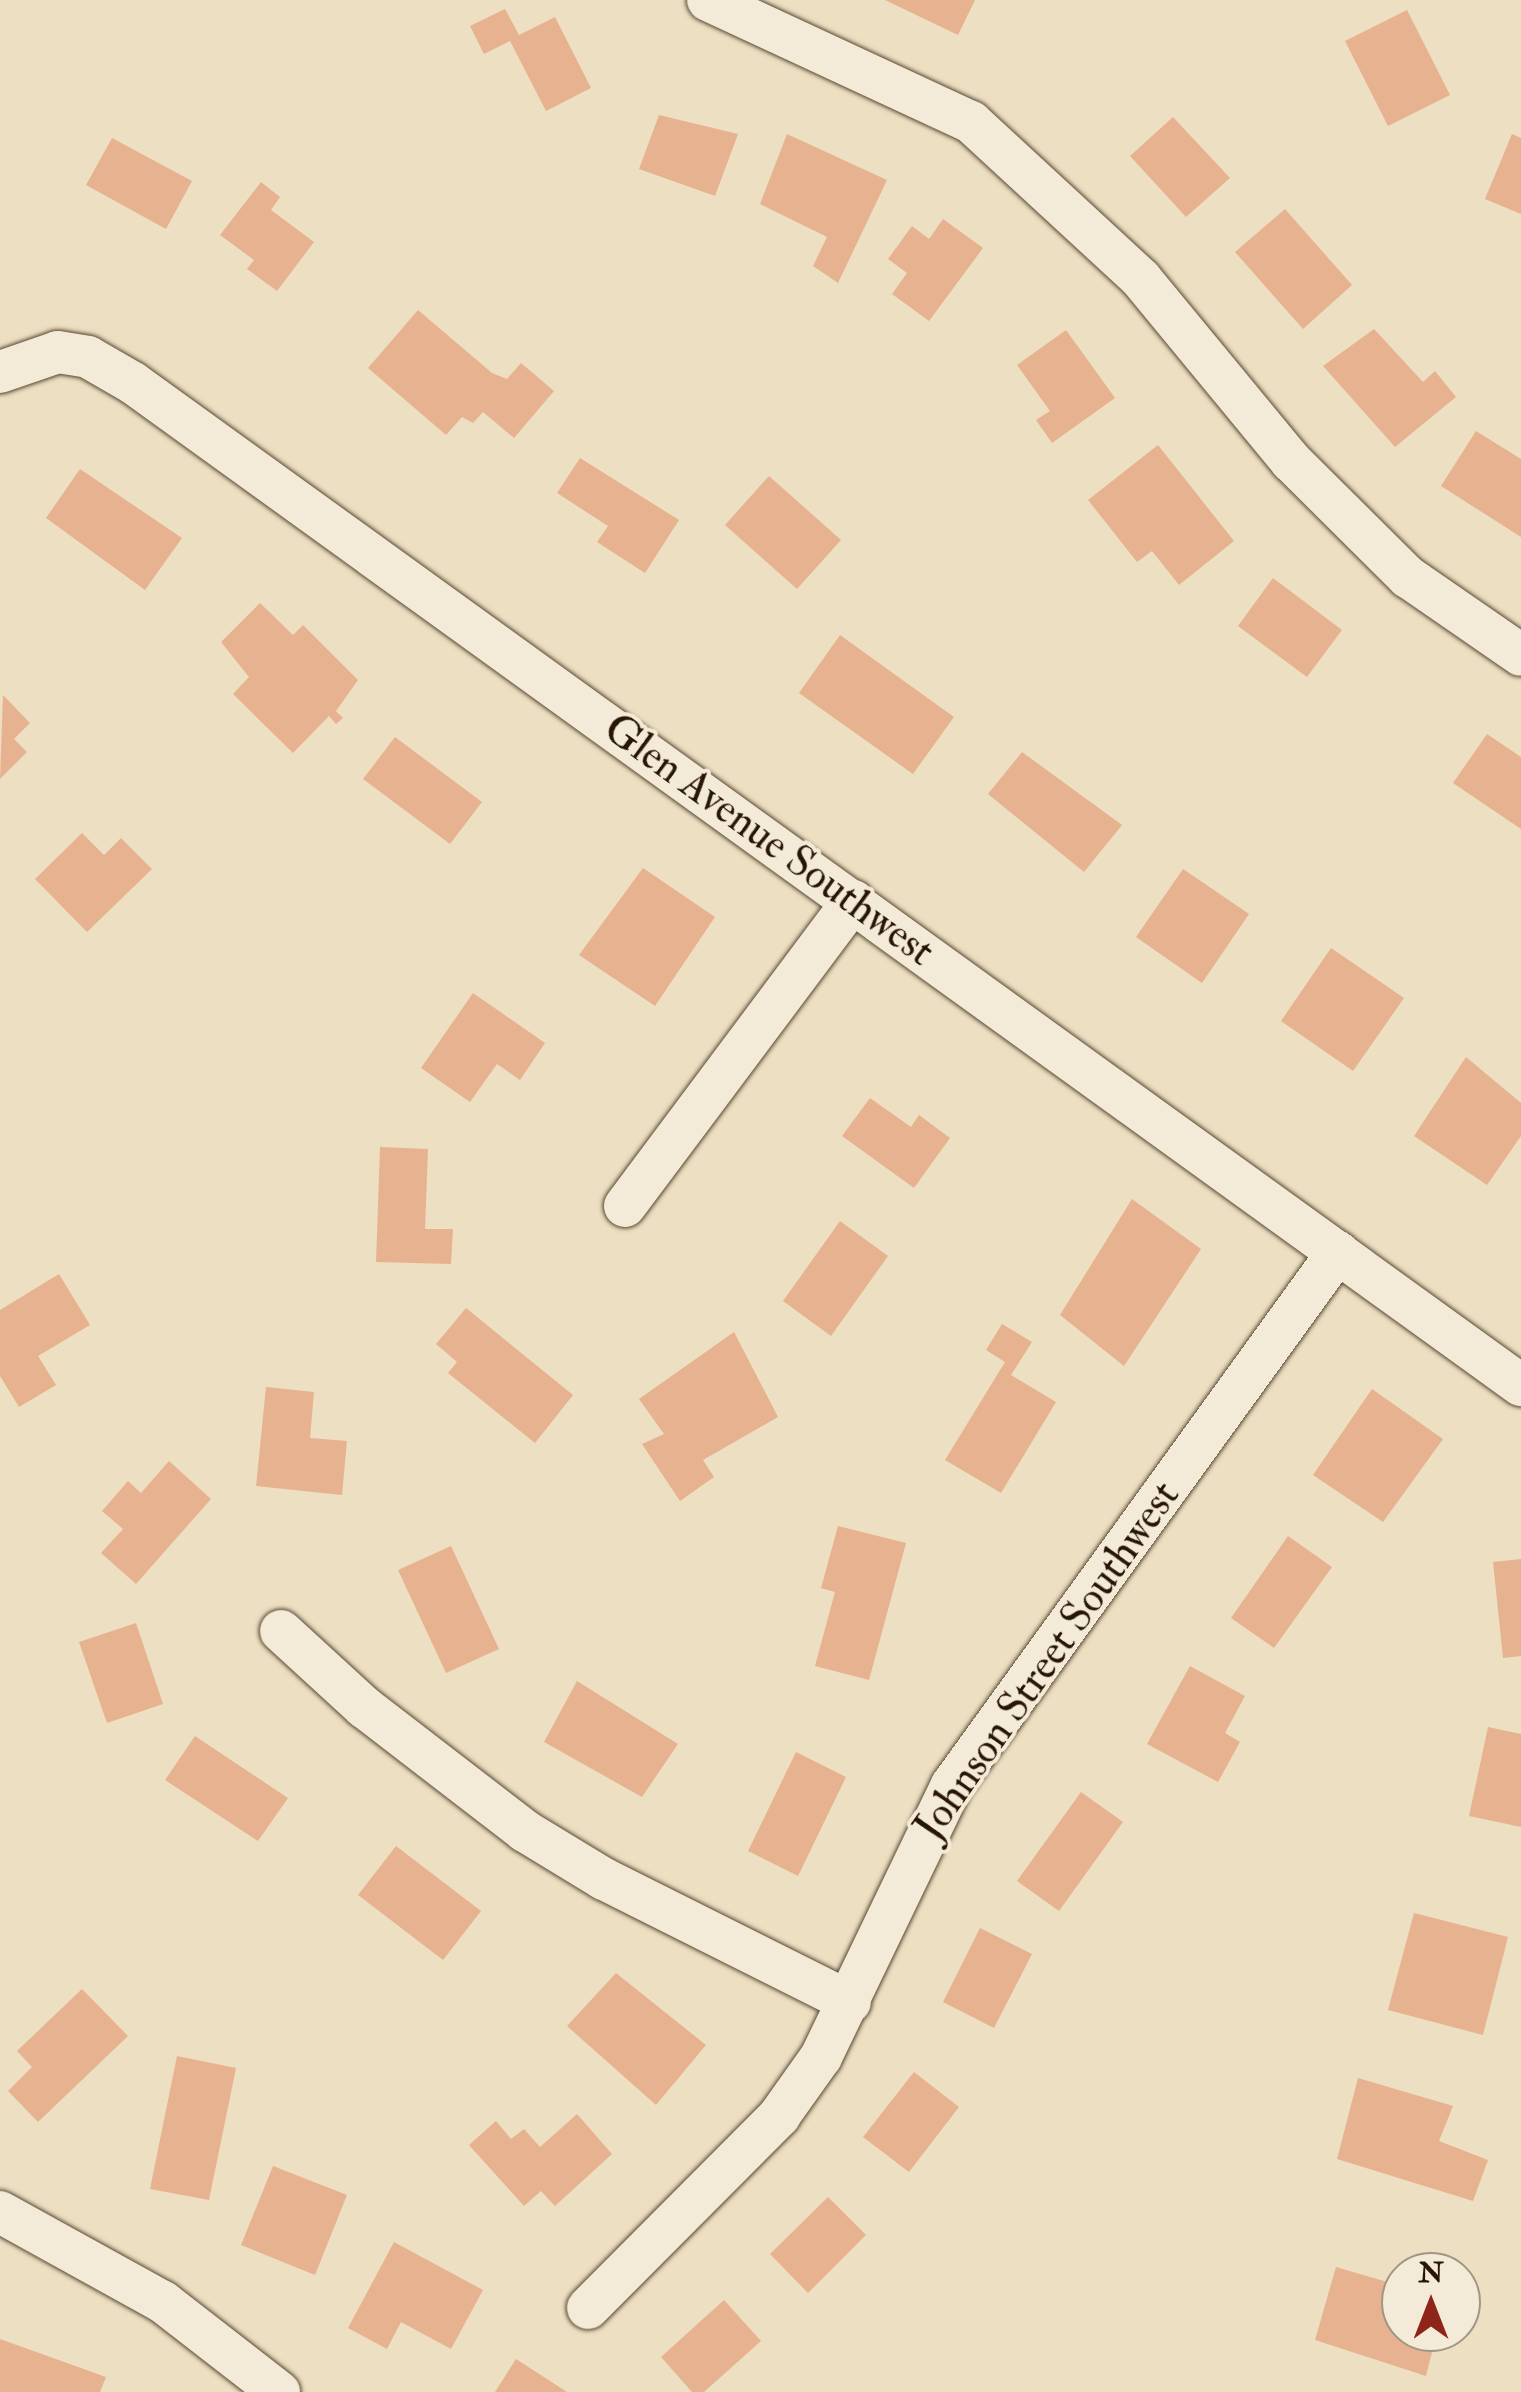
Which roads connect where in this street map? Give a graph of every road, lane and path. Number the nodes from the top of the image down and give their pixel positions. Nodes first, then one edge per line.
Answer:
1 (708, 0) edge
2 (0, 372) edge
3 (1521, 655) edge
4 (853, 901) junction
5 (625, 1206) dead end
6 (1338, 1252) junction
7 (1521, 1385) edge
8 (281, 1631) dead end
9 (850, 2002) junction
10 (0, 2212) edge
11 (588, 2308) dead end
12 (279, 2392) edge

1 - 3 street
2 - 4 street, Glen Avenue Southwest
4 - 5 street
4 - 6 street, Glen Avenue Southwest
6 - 7 street, Glen Avenue Southwest
6 - 9 street, Johnson Street Southwest
8 - 9 street
9 - 11 street, Johnson Street Southwest
10 - 12 street

